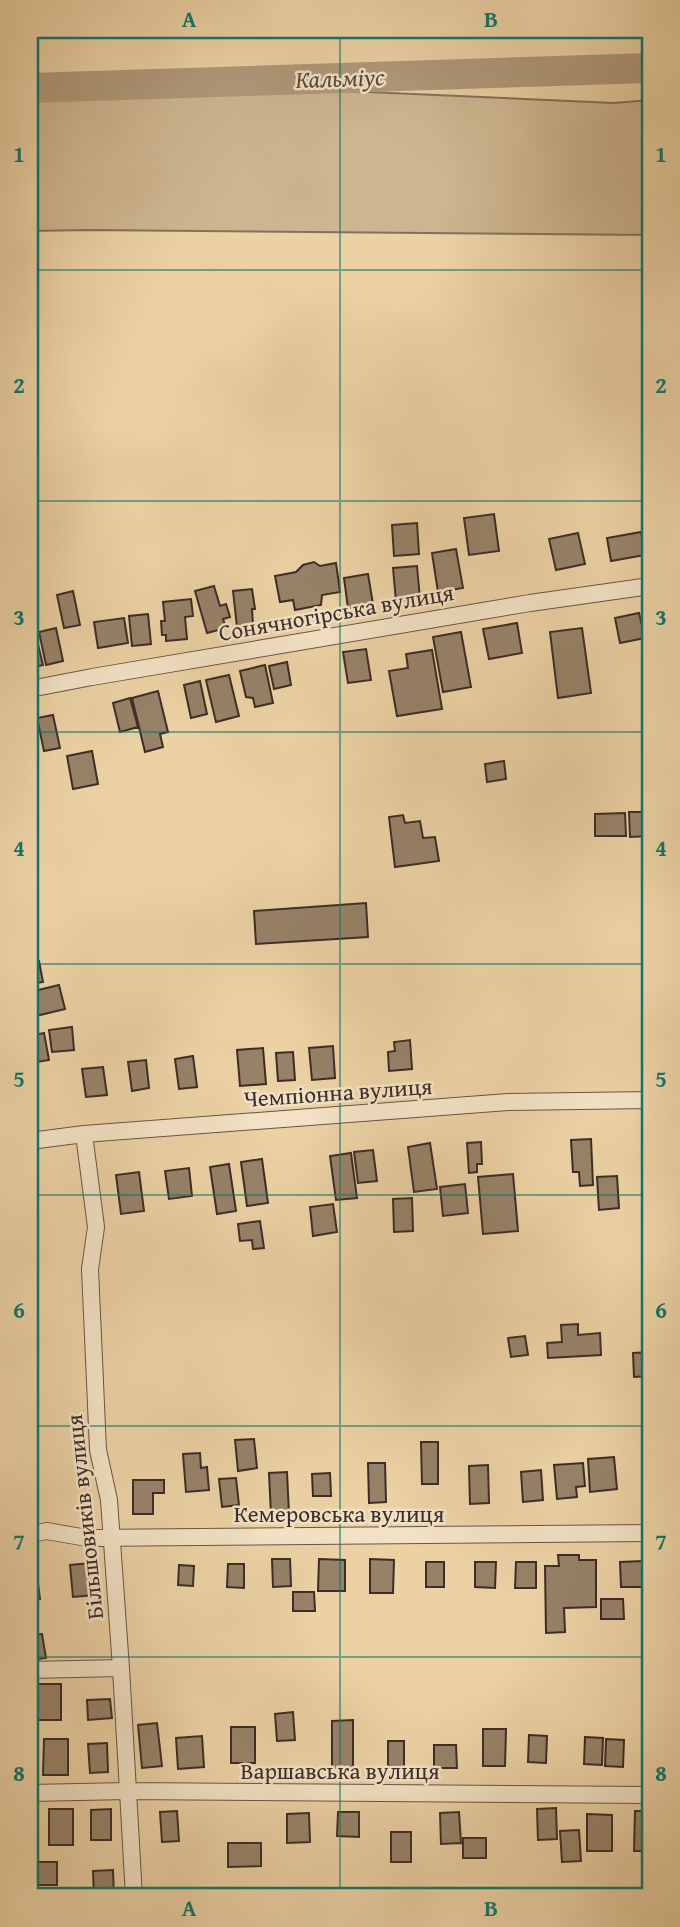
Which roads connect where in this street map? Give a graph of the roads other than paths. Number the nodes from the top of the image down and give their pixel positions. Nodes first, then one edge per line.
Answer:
1 (650, 586) edge
2 (30, 689) edge
3 (650, 1100) edge
4 (84, 1134) junction
5 (30, 1141) edge
6 (650, 1533) edge
7 (30, 1534) edge
8 (111, 1538) junction
9 (121, 1668) junction
10 (30, 1670) edge
11 (128, 1791) junction
12 (30, 1793) edge
13 (650, 1795) edge
14 (134, 1897) edge

1 - 2 street, Сонячногірська вулиця
3 - 4 street, Чемпіонна вулиця
4 - 5 street, Чемпіонна вулиця
4 - 8 street, Більшовиків вулиця
6 - 8 street, Кемеровська вулиця
7 - 8 street, Кемеровська вулиця
8 - 9 street, Більшовиків вулиця
9 - 10 street
9 - 11 street, Більшовиків вулиця
11 - 12 street, Варшавська вулиця
11 - 13 street, Варшавська вулиця
11 - 14 street, Більшовиків вулиця

